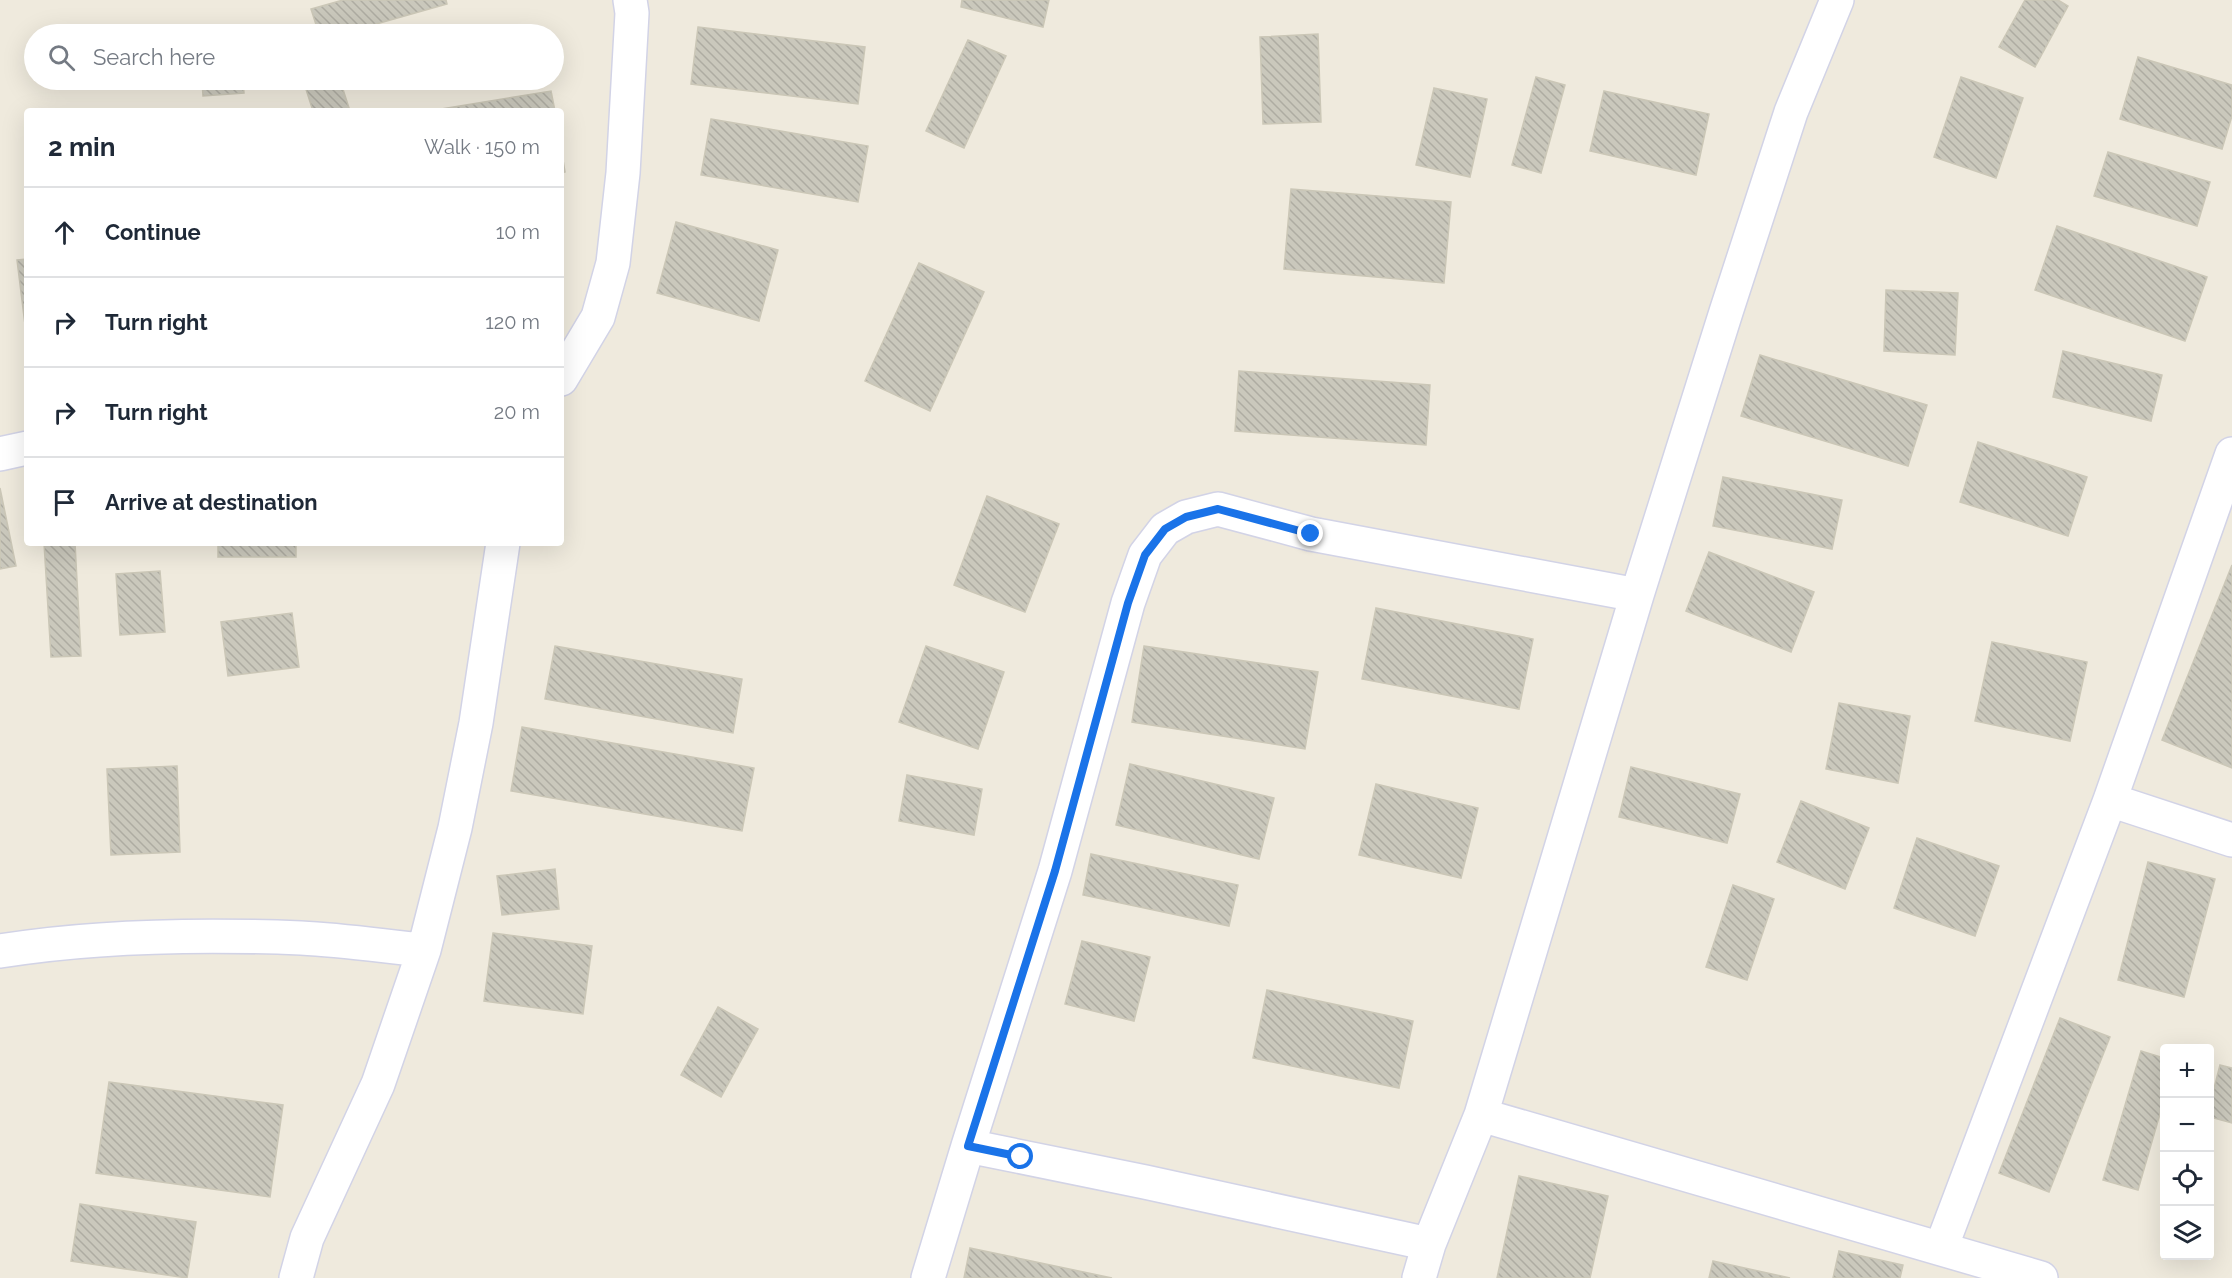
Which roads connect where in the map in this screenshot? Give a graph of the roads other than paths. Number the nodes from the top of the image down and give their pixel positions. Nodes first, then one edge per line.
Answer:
1 (630, 0) edge
2 (1837, 0) edge
3 (564, 369) edge
4 (24, 449) edge
5 (0, 454) edge
6 (2232, 454) edge
7 (503, 546) edge
8 (1637, 596) junction
9 (2110, 800) junction
10 (2232, 840) edge
11 (424, 950) junction
12 (0, 951) edge
13 (1481, 1115) junction
14 (968, 1146) junction
15 (1429, 1245) junction
16 (1941, 1248) junction
17 (296, 1278) edge
18 (928, 1278) edge
19 (1419, 1278) edge
20 (2041, 1278) edge

1 - 3 street
2 - 8 street
4 - 5 street
6 - 9 street
7 - 11 street
8 - 13 street
8 - 14 street
9 - 10 street
9 - 16 street
11 - 12 street
11 - 17 street
13 - 15 street
13 - 16 street
14 - 15 street
14 - 18 street
15 - 19 street
16 - 20 street

